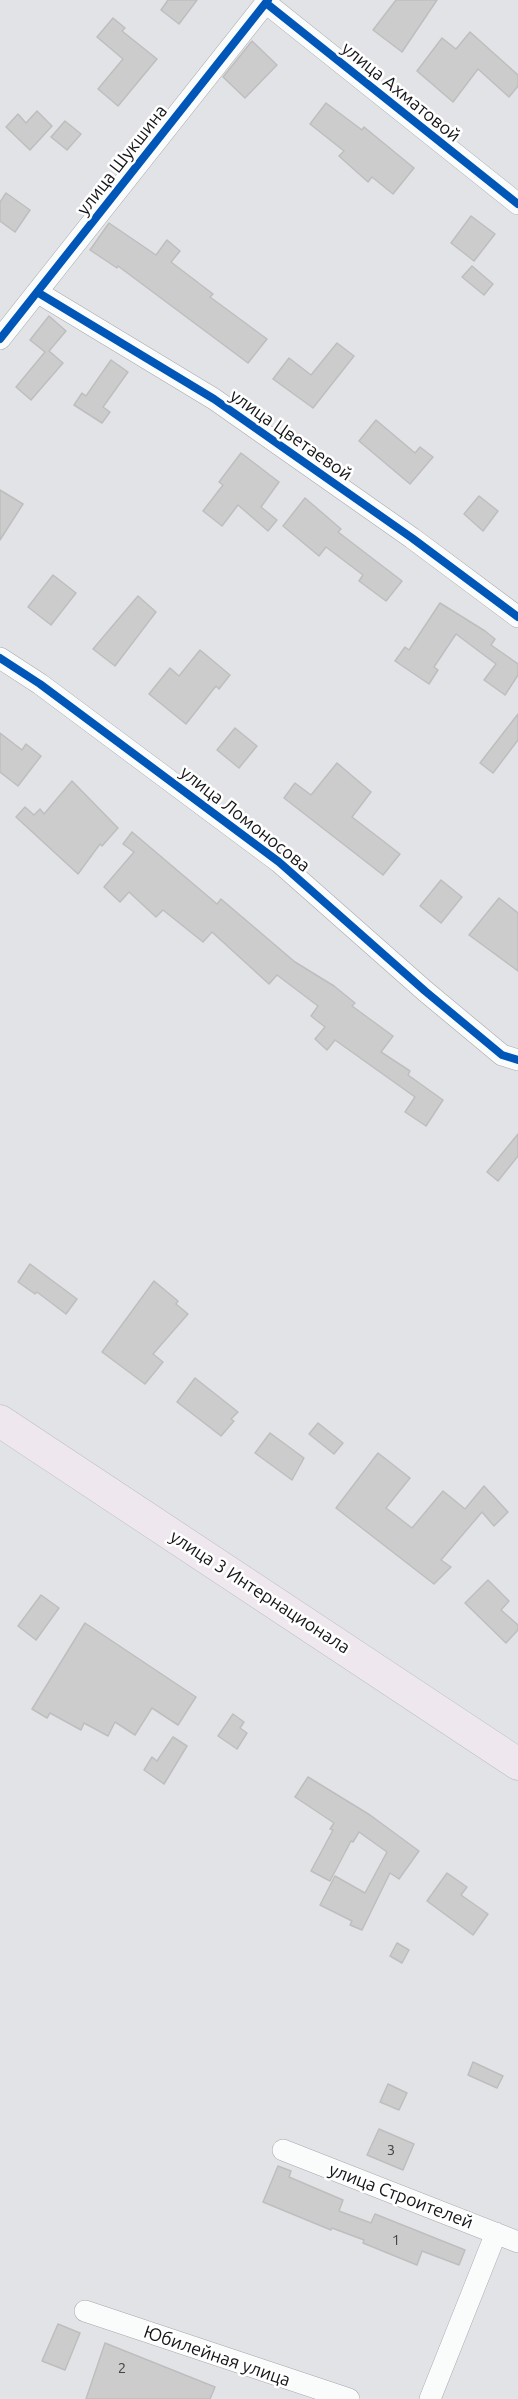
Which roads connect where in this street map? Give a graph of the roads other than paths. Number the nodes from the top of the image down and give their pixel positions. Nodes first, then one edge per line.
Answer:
1 (267, 1) edge
2 (518, 204) edge
3 (37, 292) junction
4 (0, 339) edge
5 (518, 617) edge
6 (0, 658) edge
7 (518, 1060) edge
8 (0, 1421) edge
9 (518, 1764) edge
10 (283, 2150) dead end
11 (496, 2233) junction
12 (518, 2242) edge
13 (86, 2311) dead end
14 (349, 2399) edge
15 (430, 2399) edge

1 - 2 street, улица Ахматовой
1 - 3 street, улица Шукшина
3 - 4 street, улица Шукшина
3 - 5 street, улица Цветаевой
6 - 7 street, улица Ломоносова
8 - 9 main road, улица 3 Интернационала
10 - 11 street, улица Строителей
11 - 12 street, улица Строителей
11 - 15 street
13 - 14 street, Юбилейная улица

